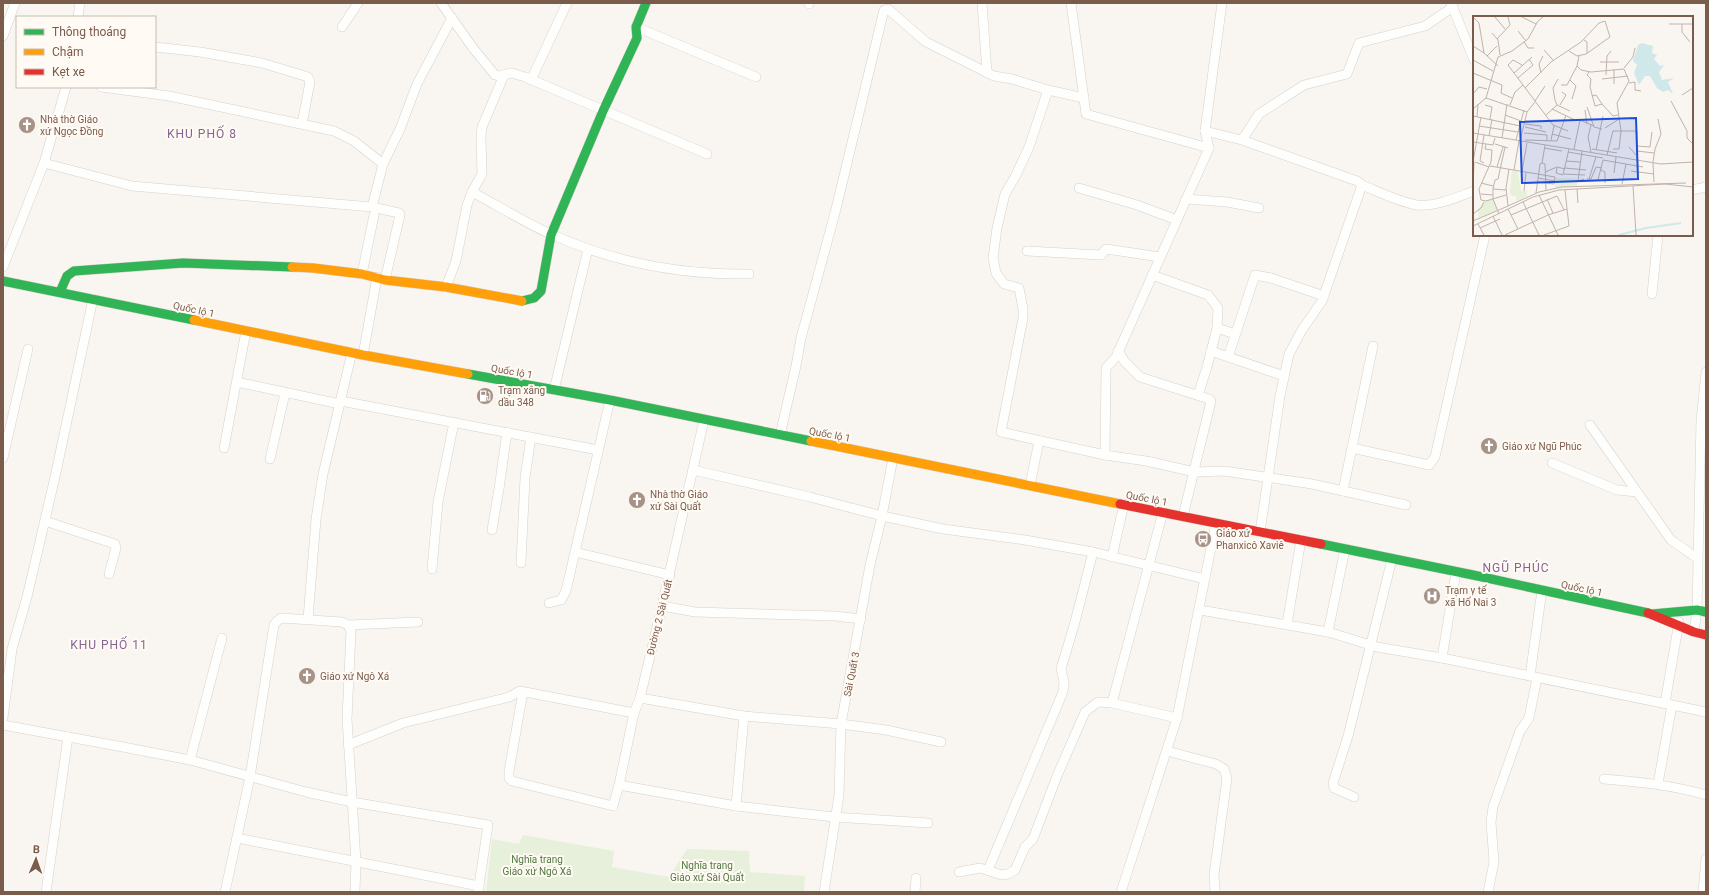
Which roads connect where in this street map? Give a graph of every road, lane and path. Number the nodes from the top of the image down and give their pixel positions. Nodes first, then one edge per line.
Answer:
1 (15, 3) edge
2 (80, 3) edge
3 (358, 3) edge
4 (441, 3) edge
5 (567, 3) edge
6 (646, 3) edge
7 (982, 3) edge
8 (1071, 3) edge
9 (1222, 3) edge
10 (1452, 5) edge
11 (78, 16) edge
12 (452, 18) junction
13 (342, 27) dead end
14 (636, 27) junction
15 (3, 36) edge
16 (156, 47) edge
17 (1473, 58) edge
18 (987, 73) junction
19 (504, 75) junction
20 (756, 77) dead end
21 (531, 80) junction
22 (66, 88) edge
23 (109, 88) edge
24 (1048, 90) junction
25 (1084, 98) junction
26 (603, 111) junction
27 (302, 124) junction
28 (1205, 131) junction
29 (1242, 140) junction
30 (1209, 148) junction
31 (706, 154) dead end
32 (44, 163) junction
33 (383, 164) junction
34 (1362, 185) junction
35 (1706, 187) edge
36 (1079, 188) dead end
37 (1693, 190) edge
38 (1473, 191) edge
39 (472, 192) junction
40 (1186, 199) junction
41 (1258, 208) dead end
42 (373, 211) junction
43 (1177, 220) junction
44 (551, 235) junction
45 (1485, 236) edge
46 (1658, 236) edge
47 (588, 249) junction
48 (1027, 251) dead end
49 (1160, 257) junction
50 (3, 266) edge
51 (362, 274) junction
52 (749, 274) dead end
53 (1152, 275) junction
54 (381, 279) junction
55 (3, 281) edge
56 (446, 288) junction
57 (60, 292) junction
58 (1652, 294) dead end
59 (1324, 296) junction
60 (93, 299) junction
61 (1217, 328) junction
62 (246, 331) junction
63 (1235, 334) junction
64 (1373, 346) dead end
65 (28, 349) dead end
66 (1118, 351) junction
67 (1211, 351) junction
68 (352, 352) junction
69 (363, 354) junction
70 (1228, 357) junction
71 (1706, 372) edge
72 (1284, 376) junction
73 (237, 382) junction
74 (554, 390) junction
75 (285, 393) junction
76 (1198, 395) junction
77 (610, 400) junction
78 (341, 403) junction
79 (704, 420) junction
80 (454, 422) junction
81 (1704, 422) edge
82 (1590, 425) dead end
83 (6, 429) edge
84 (507, 432) junction
85 (780, 435) junction
86 (531, 437) junction
87 (1039, 441) junction
88 (224, 448) dead end
89 (1352, 448) junction
90 (598, 450) junction
91 (1105, 455) junction
92 (3, 458) edge
93 (893, 458) junction
94 (270, 459) dead end
95 (1552, 463) dead end
96 (693, 470) junction
97 (1195, 472) junction
98 (1268, 477) junction
99 (1030, 485) junction
100 (1343, 491) junction
101 (1637, 492) junction
102 (1702, 496) edge
103 (1124, 504) junction
104 (1406, 505) dead end
105 (1163, 512) junction
106 (882, 516) junction
107 (1183, 516) junction
108 (45, 521) junction
109 (1216, 523) junction
110 (492, 530) dead end
111 (1260, 532) junction
112 (1301, 540) junction
113 (1345, 549) junction
114 (575, 552) junction
115 (1093, 552) junction
116 (1112, 558) junction
117 (1698, 558) junction
118 (1392, 559) junction
119 (521, 563) dead end
120 (1149, 567) junction
121 (432, 569) dead end
122 (1456, 572) junction
123 (109, 574) dead end
124 (670, 574) junction
125 (1205, 579) junction
126 (1542, 590) junction
127 (549, 603) dead end
128 (662, 606) junction
129 (1200, 610) junction
130 (1696, 610) junction
131 (1682, 611) junction
132 (1706, 612) edge
133 (1651, 614) junction
134 (308, 619) junction
135 (861, 619) junction
136 (418, 622) dead end
137 (1287, 624) junction
138 (348, 625) junction
139 (1678, 626) junction
140 (1328, 632) junction
141 (1694, 632) junction
142 (1706, 635) edge
143 (222, 638) dead end
144 (1370, 644) junction
145 (1442, 658) junction
146 (1534, 677) junction
147 (523, 692) junction
148 (640, 698) junction
149 (1112, 703) junction
150 (1668, 704) junction
151 (1706, 712) edge
152 (634, 713) junction
153 (744, 716) junction
154 (3, 718) edge
155 (1177, 718) junction
156 (841, 724) junction
157 (3, 726) edge
158 (68, 737) junction
159 (941, 742) dead end
160 (348, 745) junction
161 (1167, 751) junction
162 (190, 760) junction
163 (250, 777) junction
164 (1604, 779) dead end
165 (1658, 784) junction
166 (619, 786) junction
167 (1706, 795) edge
168 (1354, 797) dead end
169 (352, 802) junction
170 (736, 806) junction
171 (834, 817) junction
172 (928, 823) dead end
173 (237, 838) junction
174 (1706, 859) edge
175 (356, 861) junction
176 (988, 870) junction
177 (959, 872) dead end
178 (916, 878) dead end
179 (479, 889) edge
180 (46, 892) edge
181 (225, 892) edge
182 (355, 892) edge
183 (824, 892) edge
184 (915, 892) edge
185 (1121, 892) edge
186 (1215, 892) edge
187 (1488, 892) edge
188 (1703, 892) edge

1 - 15 street
2 - 11 street
3 - 13 street
4 - 12 street
5 - 21 street
6 - 14 main road
7 - 18 street
8 - 25 street
9 - 28 street
10 - 17 street
10 - 29 street
12 - 19 street
12 - 33 street
14 - 20 street
14 - 26 main road
16 - 27 street
18 - 24 street
18 - 85 street
19 - 21 street
19 - 39 street
21 - 26 street
22 - 32 street
23 - 27 street
24 - 25 street
24 - 87 street
25 - 30 street
26 - 31 street
26 - 44 main road
27 - 33 street
28 - 29 street
28 - 30 street
29 - 34 street
30 - 40 street
32 - 42 street
32 - 50 street
33 - 42 street
34 - 38 street
34 - 59 street
35 - 37 street
36 - 43 street
39 - 44 street
39 - 56 street
40 - 41 street
40 - 43 street
42 - 51 street
42 - 54 street
43 - 49 street
44 - 47 street
44 - 56 main road
45 - 89 street
46 - 58 street
47 - 52 street
47 - 74 street
48 - 49 street
49 - 53 street
51 - 54 main road
51 - 57 main road
53 - 61 street
53 - 66 street
54 - 56 main road
54 - 69 street
55 - 57 main road, Quốc lộ 1
57 - 60 main road, Quốc lộ 1
59 - 63 street
59 - 72 street
60 - 62 main road, Quốc lộ 1
60 - 108 street
61 - 63 street
61 - 67 street
62 - 68 main road, Quốc lộ 1
62 - 73 street
63 - 70 street
64 - 89 street
65 - 83 street
66 - 76 street
66 - 91 street
67 - 70 street
67 - 76 street
68 - 69 main road, Quốc lộ 1
68 - 78 street
69 - 74 main road, Quốc lộ 1
70 - 72 street
71 - 81 street
72 - 98 street
73 - 75 street
73 - 88 street
74 - 77 main road, Quốc lộ 1
75 - 78 street
75 - 94 street
76 - 97 street
77 - 79 main road, Quốc lộ 1
77 - 90 street
78 - 80 street
78 - 134 street
79 - 85 main road, Quốc lộ 1
79 - 96 street, Đường 2 Sài Quất
80 - 84 street
80 - 121 street
81 - 102 street
82 - 101 street
83 - 92 street
84 - 86 street
84 - 110 street
85 - 93 main road, Quốc lộ 1
86 - 90 street
86 - 119 street
87 - 91 street
87 - 99 street
89 - 100 street
90 - 114 street
91 - 97 street
93 - 99 main road, Quốc lộ 1
93 - 106 street, Sài Quất 3
95 - 101 street
96 - 106 street
96 - 124 street, Đường 2 Sài Quất
97 - 98 street
97 - 107 street
98 - 100 street
98 - 111 street
99 - 103 main road, Quốc lộ 1
100 - 104 street
101 - 117 street
102 - 117 street
103 - 105 main road, Quốc lộ 1
103 - 116 street
105 - 107 main road, Quốc lộ 1
105 - 120 street
106 - 115 street
106 - 135 street, Sài Quất 3
107 - 109 main road, Quốc lộ 1
108 - 123 street
108 - 154 street
109 - 111 main road, Quốc lộ 1
109 - 125 street
111 - 112 main road, Quốc lộ 1
112 - 113 main road, Quốc lộ 1
112 - 137 street
113 - 118 main road, Quốc lộ 1
113 - 140 street
114 - 124 street
114 - 127 street
115 - 116 street
115 - 176 street
116 - 120 street
117 - 130 street
118 - 122 main road, Quốc lộ 1
118 - 144 street
120 - 125 street
120 - 149 street
122 - 126 main road, Quốc lộ 1
122 - 145 street
124 - 128 street, Đường 2 Sài Quất
125 - 129 street
126 - 133 main road, Quốc lộ 1
126 - 146 street
128 - 135 street
128 - 148 street, Đường 2 Sài Quất
129 - 137 street
129 - 155 street
130 - 131 main road, Quốc lộ 1
130 - 132 main road, Quốc lộ 1
130 - 141 street
131 - 133 main road, Quốc lộ 1
131 - 139 street
133 - 139 main road, Quốc lộ 1
134 - 138 street
134 - 163 street
135 - 156 street, Sài Quất 3
136 - 138 street
137 - 140 street
138 - 160 street
139 - 141 main road, Quốc lộ 1
139 - 150 street
140 - 144 street
141 - 142 main road, Quốc lộ 1
143 - 162 street
144 - 145 street
144 - 168 street
145 - 146 street
146 - 150 street
146 - 187 street
147 - 152 street
147 - 160 street
147 - 166 street, Đường 2 Sài Quất
148 - 152 street, Đường 2 Sài Quất
148 - 153 street
149 - 155 street
149 - 176 street
150 - 151 street
150 - 165 street
152 - 166 street, Đường 2 Sài Quất
153 - 156 street
153 - 170 street
155 - 161 street
156 - 159 street
156 - 171 street, Sài Quất 3
157 - 158 street
158 - 162 street
158 - 180 street
160 - 169 street
161 - 185 street
161 - 186 street
162 - 163 street
163 - 169 street
163 - 173 street
164 - 165 street
165 - 167 street
166 - 170 street
169 - 175 street
169 - 179 street
170 - 171 street
171 - 172 street
171 - 183 street, Sài Quất 3
173 - 175 street
173 - 181 street
174 - 188 street
175 - 179 street
175 - 182 street
176 - 177 street
178 - 184 street

